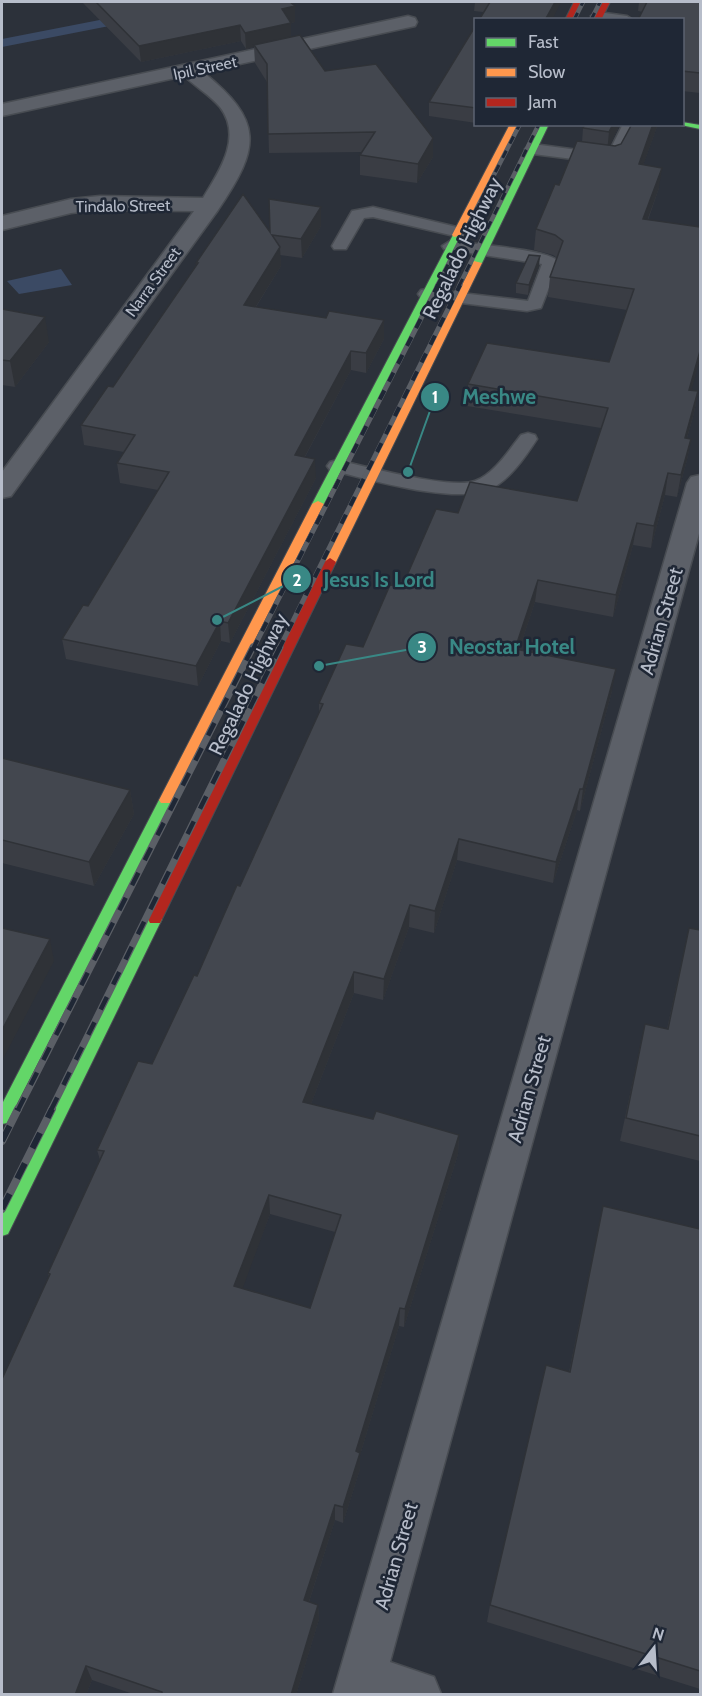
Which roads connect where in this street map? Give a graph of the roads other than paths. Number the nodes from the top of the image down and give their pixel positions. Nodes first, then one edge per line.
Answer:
1 (578, 2) edge
2 (606, 2) edge
3 (569, 18) edge
4 (597, 18) edge
5 (408, 22) dead end
6 (190, 71) junction
7 (2, 110) edge
8 (684, 125) edge
9 (513, 126) edge
10 (544, 126) edge
11 (630, 126) edge
12 (700, 127) edge
13 (533, 149) junction
14 (210, 205) junction
15 (2, 223) edge
16 (454, 239) junction
17 (340, 246) dead end
18 (483, 250) junction
19 (427, 294) junction
20 (459, 299) junction
21 (528, 439) dead end
22 (337, 466) junction
23 (374, 473) junction
24 (700, 483) edge
25 (2, 490) edge
26 (2, 1118) edge
27 (2, 1229) edge
28 (359, 1686) edge
29 (417, 1695) edge

1 - 3 main road
2 - 4 main road
5 - 6 street, Ipil Street
6 - 7 street, Ipil Street
6 - 14 street, Narra Street
8 - 12 main road
9 - 16 main road, Regalado Highway
10 - 13 main road, Regalado Highway
11 - 13 lane
13 - 18 main road, Regalado Highway
14 - 15 street, Tindalo Street
14 - 25 street, Narra Street
16 - 17 lane
16 - 18 lane
16 - 19 main road, Regalado Highway
18 - 20 main road, Regalado Highway
18 - 20 lane
19 - 20 lane
19 - 22 main road, Regalado Highway
20 - 23 main road, Regalado Highway
21 - 23 lane
22 - 23 lane
22 - 26 main road, Regalado Highway
23 - 27 main road, Regalado Highway
24 - 28 street, Adrian Street
28 - 29 street

